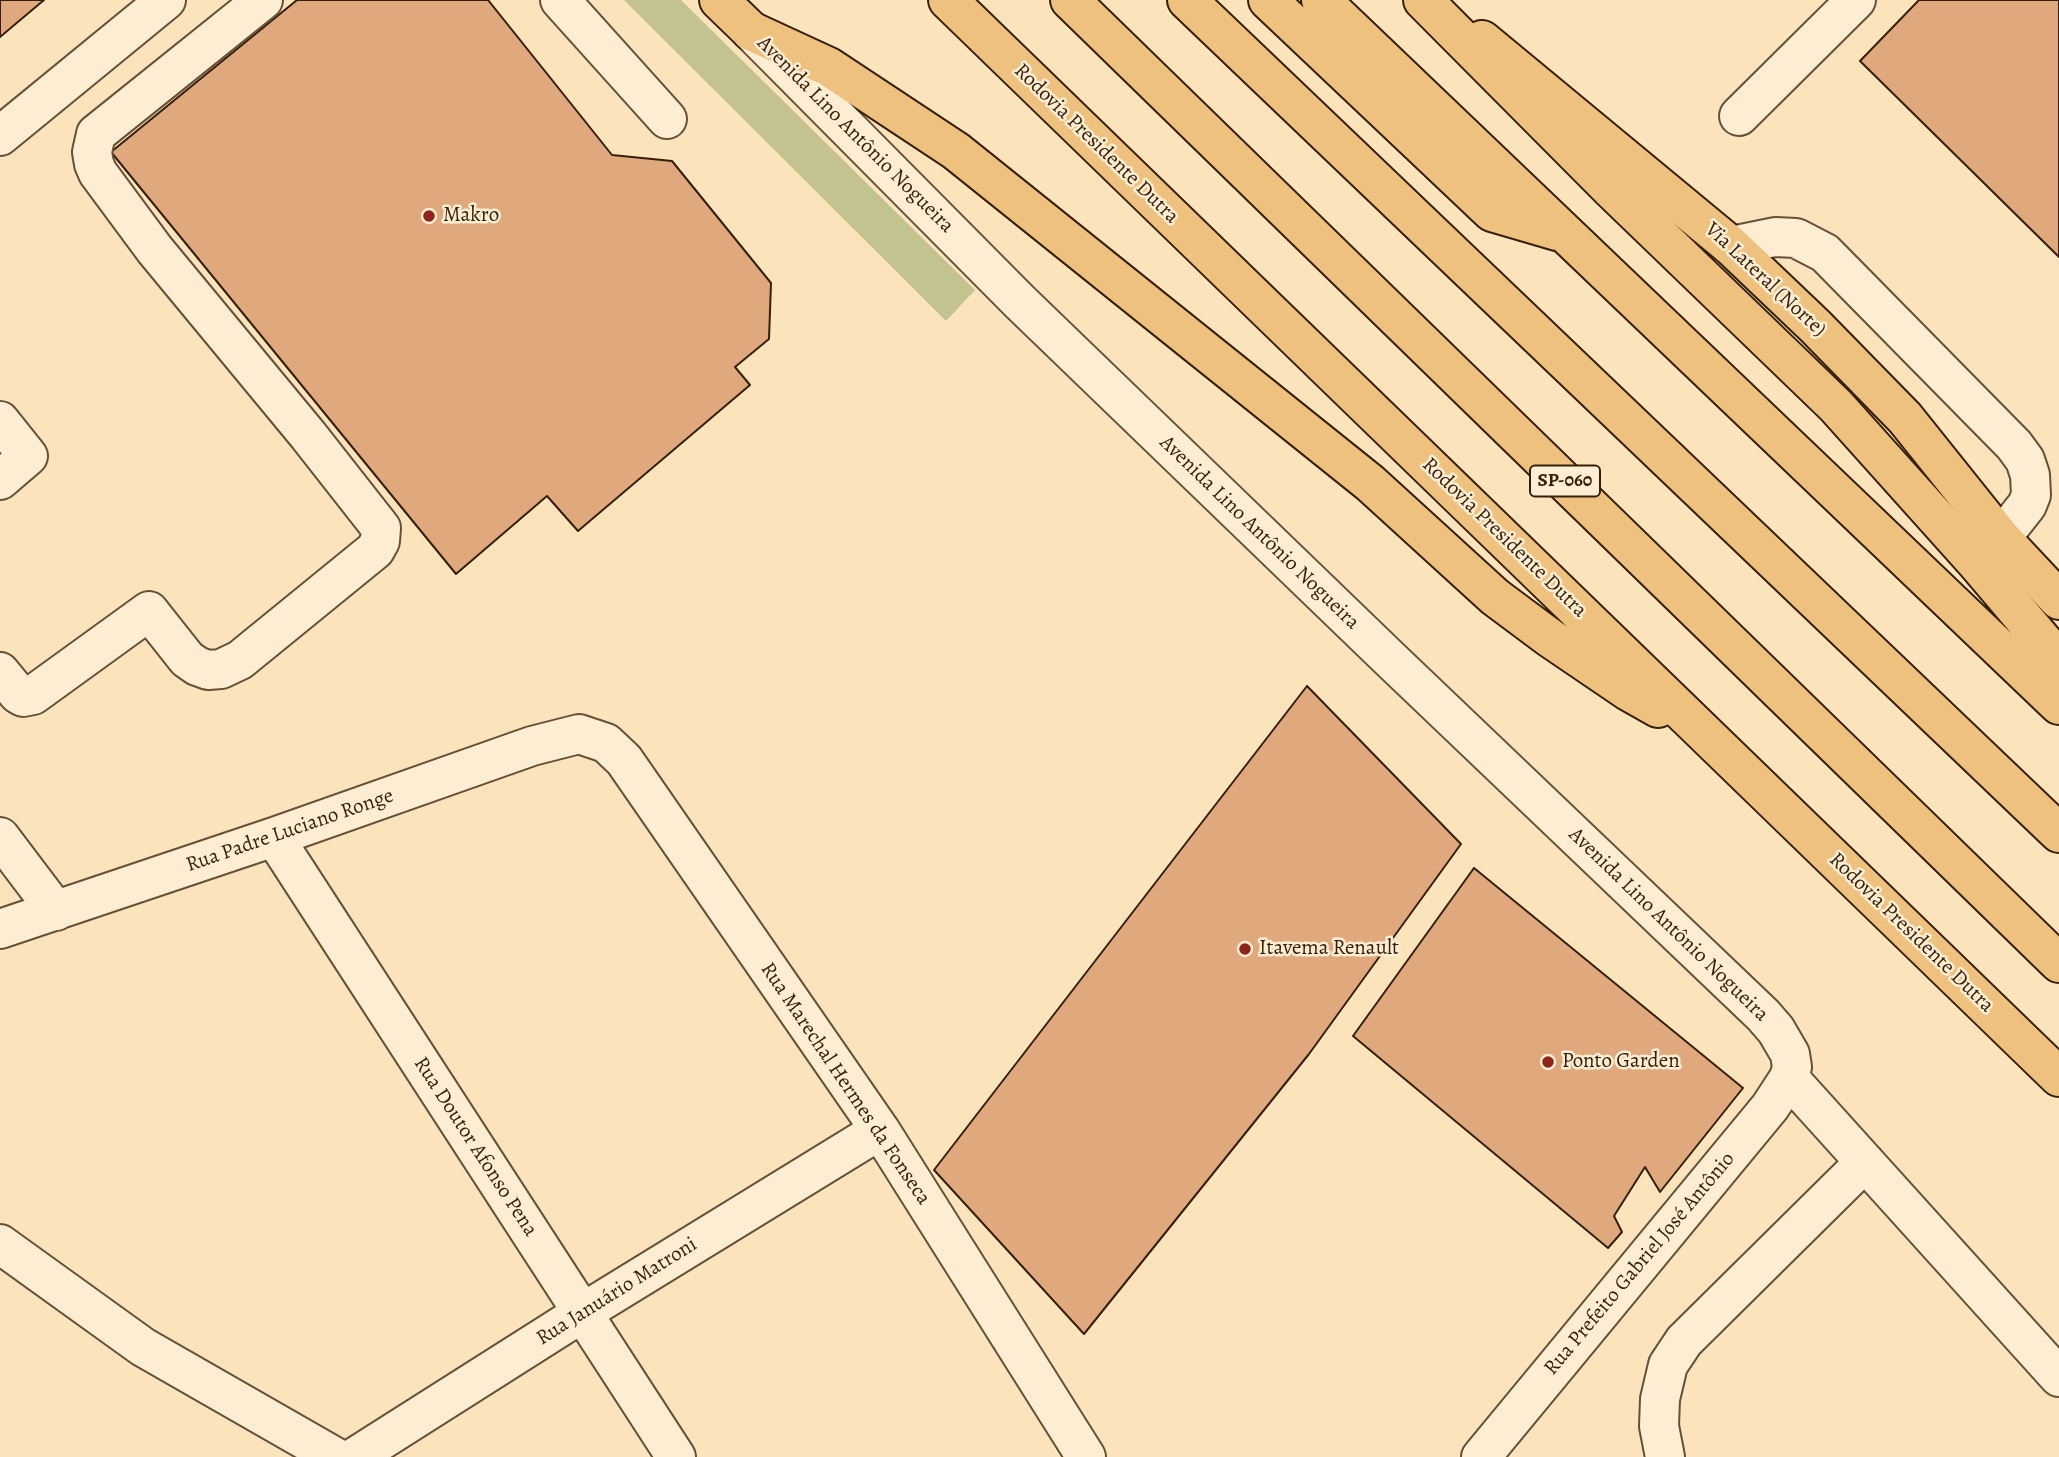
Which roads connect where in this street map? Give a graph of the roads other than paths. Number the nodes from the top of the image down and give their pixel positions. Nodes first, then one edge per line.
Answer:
1 (166, 0) edge
2 (263, 0) edge
3 (560, 0) edge
4 (719, 0) edge
5 (948, 0) edge
6 (1070, 0) edge
7 (1187, 0) edge
8 (1268, 0) edge
9 (1321, 0) edge
10 (1423, 0) edge
11 (1432, 0) edge
12 (1856, 0) edge
13 (751, 31) junction
14 (1739, 116) dead end
15 (667, 119) dead end
16 (0, 136) edge
17 (1566, 234) junction
18 (1731, 246) junction
19 (0, 421) edge
20 (8, 472) edge
21 (2001, 538) junction
22 (2059, 600) edge
23 (2059, 660) edge
24 (0, 672) edge
25 (2059, 705) edge
26 (579, 734) joint
27 (1714, 740) junction
28 (2059, 832) edge
29 (0, 837) edge
30 (274, 837) junction
31 (55, 911) junction
32 (0, 929) edge
33 (2059, 963) edge
34 (1791, 1072) junction
35 (2059, 1077) edge
36 (880, 1130) junction
37 (1865, 1162) junction
38 (0, 1244) edge
39 (582, 1313) junction
40 (2059, 1377) edge
41 (335, 1457) edge
42 (355, 1457) edge
43 (676, 1457) edge
44 (1086, 1457) edge
45 (1481, 1457) edge
46 (1665, 1457) edge

1 - 16 street
2 - 24 street
3 - 15 street
4 - 13 main road, Avenida Lino Antônio Nogueira
5 - 27 main road, Rodovia Presidente Dutra
6 - 33 main road, SP-060
7 - 28 main road
8 - 17 main road
9 - 17 main road
10 - 23 main road
11 - 18 main road, Via Lateral (Norte)
12 - 14 street
13 - 27 main road
13 - 34 street, Avenida Lino Antônio Nogueira
17 - 25 main road
18 - 21 main road, Via Lateral (Norte)
18 - 21 street
19 - 20 street
21 - 22 main road, Via Lateral (Norte)
26 - 30 street, Rua Padre Luciano Ronge
26 - 36 street, Rua Marechal Hermes da Fonseca
27 - 35 main road, Rodovia Presidente Dutra
29 - 31 street
30 - 31 street, Rua Padre Luciano Ronge
30 - 39 street, Rua Doutor Afonso Pena
31 - 32 street, Rua Padre Luciano Ronge
34 - 37 street, Avenida Lino Antônio Nogueira
34 - 45 street, Rua Prefeito Gabriel José Antônio
36 - 39 street, Rua Januário Matroni
36 - 44 street, Rua Marechal Hermes da Fonseca
37 - 40 street, Avenida Lino Antônio Nogueira
37 - 46 street
38 - 41 street
39 - 42 street, Rua Januário Matroni
39 - 43 street, Rua Doutor Afonso Pena

